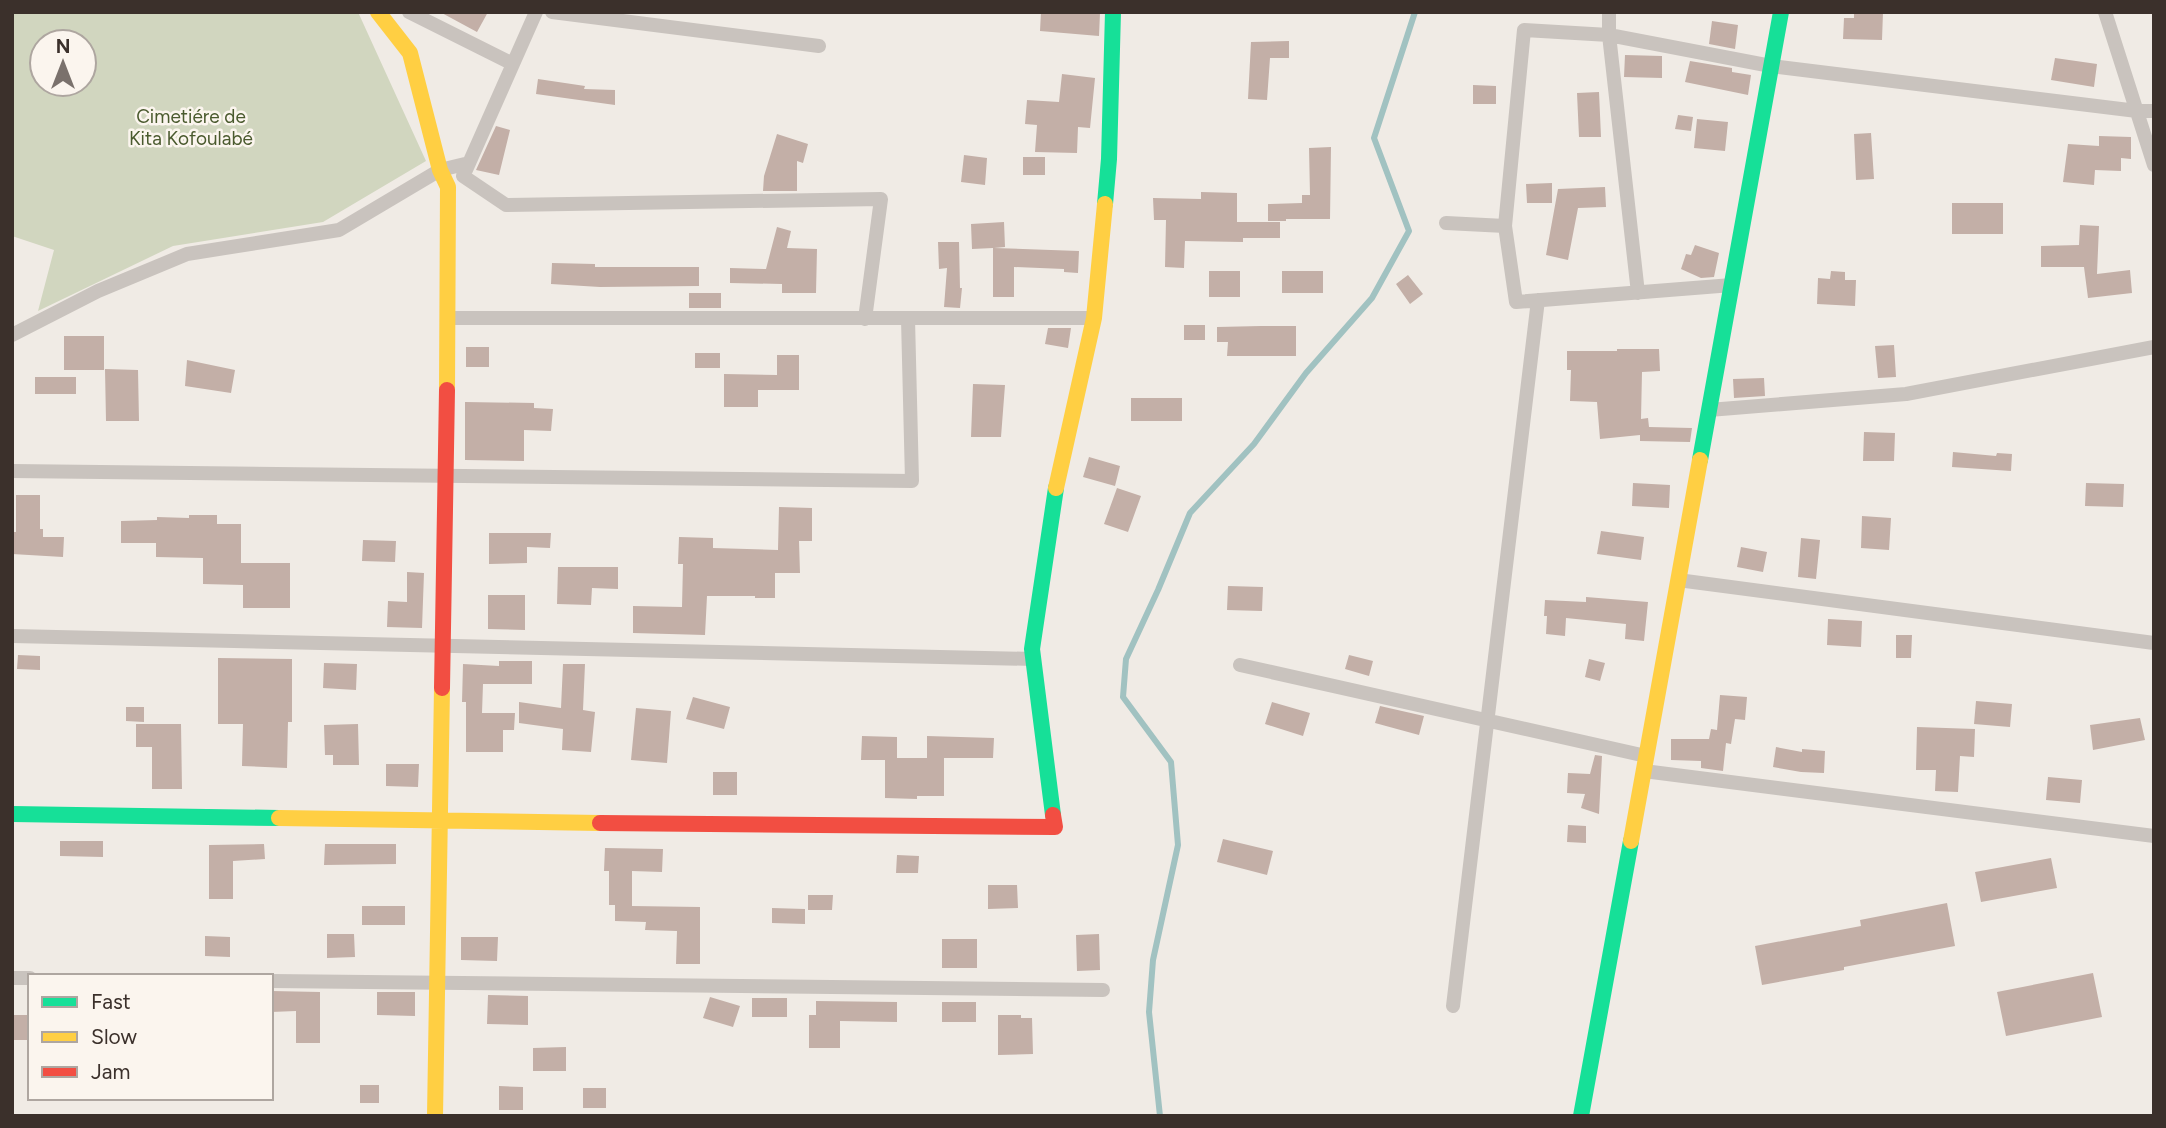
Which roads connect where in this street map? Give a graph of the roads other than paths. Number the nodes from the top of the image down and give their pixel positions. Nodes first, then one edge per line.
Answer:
1 (378, 12) edge
2 (409, 12) edge
3 (536, 12) edge
4 (552, 12) edge
5 (1113, 12) edge
6 (1609, 12) edge
7 (1781, 12) edge
8 (2105, 12) edge
9 (1609, 35) junction
10 (819, 46) dead end
11 (513, 64) junction
12 (1772, 66) junction
13 (2137, 111) junction
14 (2154, 111) edge
15 (2154, 165) edge
16 (440, 170) junction
17 (466, 170) junction
18 (448, 187) junction
19 (1446, 223) dead end
20 (1505, 226) junction
21 (1732, 285) junction
22 (1638, 293) junction
23 (1538, 300) junction
24 (448, 318) junction
25 (1094, 318) junction
26 (865, 319) junction
27 (908, 319) junction
28 (12, 335) edge
29 (2154, 347) edge
30 (1709, 410) junction
31 (12, 471) edge
32 (446, 476) junction
33 (1678, 580) junction
34 (12, 636) edge
35 (2154, 643) edge
36 (443, 646) junction
37 (1033, 659) junction
38 (1240, 665) dead end
39 (1487, 720) junction
40 (1645, 763) junction
41 (12, 814) edge
42 (440, 821) junction
43 (2154, 836) edge
44 (273, 981) edge
45 (437, 982) junction
46 (1103, 990) dead end
47 (1453, 1006) dead end
48 (435, 1116) edge
49 (1581, 1116) edge

1 - 16 street
2 - 11 street
3 - 11 street
4 - 10 street
5 - 25 street
6 - 9 street
7 - 12 street
8 - 13 street
9 - 12 street
9 - 20 street
9 - 22 street
11 - 17 street
12 - 13 street
12 - 21 street
13 - 14 street
13 - 15 street
16 - 17 street
16 - 18 street
16 - 28 street
17 - 18 street
17 - 26 street
18 - 24 street
19 - 20 street
20 - 23 street
21 - 22 street
21 - 30 street
22 - 23 street
23 - 39 street
24 - 26 street
24 - 32 street
25 - 27 street
25 - 37 street
26 - 27 street
27 - 32 street
29 - 30 street
30 - 33 street
31 - 32 street
32 - 36 street
33 - 35 street
33 - 40 street
34 - 36 street
36 - 37 street
36 - 42 street
37 - 42 street
38 - 39 street
39 - 40 street
39 - 47 street
40 - 43 street
40 - 49 street
41 - 42 street
42 - 45 street
44 - 45 street
45 - 46 street
45 - 48 street

